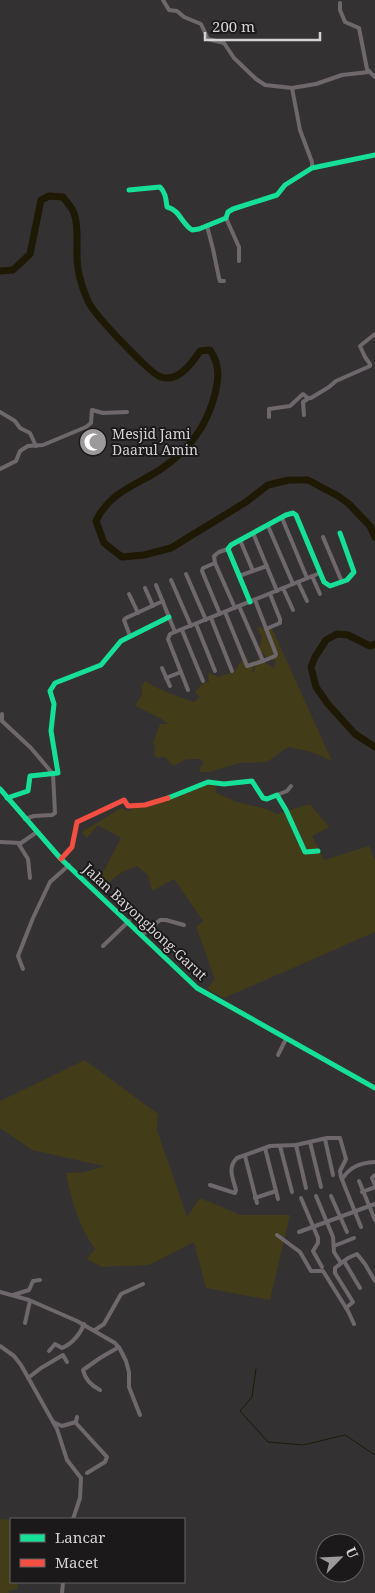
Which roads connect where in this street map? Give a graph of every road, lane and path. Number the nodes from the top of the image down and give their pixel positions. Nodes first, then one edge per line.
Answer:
1 (163, 0) edge
2 (340, 3) dead end
3 (369, 72) junction
4 (375, 77) edge
5 (292, 88) junction
6 (375, 155) edge
7 (312, 168) junction
8 (129, 190) dead end
9 (226, 218) junction
10 (207, 226) junction
11 (239, 261) dead end
12 (224, 281) dead end
13 (375, 334) edge
14 (309, 398) junction
15 (0, 412) edge
16 (127, 412) dead end
17 (304, 415) dead end
18 (270, 417) dead end
19 (36, 446) junction
20 (0, 469) edge
21 (282, 518) junction
22 (268, 526) junction
23 (253, 533) junction
24 (340, 534) dead end
25 (323, 537) dead end
26 (240, 540) junction
27 (228, 549) junction
28 (215, 563) junction
29 (267, 566) junction
30 (254, 571) junction
31 (320, 573) junction
32 (186, 574) dead end
33 (239, 576) junction
34 (312, 576) junction
35 (307, 578) junction
36 (171, 580) dead end
37 (298, 582) junction
38 (342, 582) junction
39 (292, 584) junction
40 (156, 585) dead end
41 (144, 588) dead end
42 (283, 588) junction
43 (277, 591) junction
44 (129, 594) dead end
45 (270, 594) junction
46 (320, 594) dead end
47 (252, 601) junction
48 (307, 601) dead end
49 (163, 602) junction
50 (153, 606) junction
51 (237, 607) junction
52 (293, 610) dead end
53 (138, 613) junction
54 (222, 613) junction
55 (169, 617) junction
56 (211, 618) junction
57 (206, 620) junction
58 (194, 625) junction
59 (266, 629) junction
60 (182, 630) junction
61 (175, 632) junction
62 (130, 636) junction
63 (263, 661) junction
64 (162, 668) dead end
65 (215, 671) dead end
66 (232, 671) dead end
67 (181, 672) junction
68 (166, 678) junction
69 (203, 682) dead end
70 (170, 686) dead end
71 (188, 690) dead end
72 (2, 714) dead end
73 (53, 774) junction
74 (291, 786) dead end
75 (0, 789) edge
76 (277, 795) junction
77 (7, 798) junction
78 (26, 819) junction
79 (37, 832) junction
80 (0, 842) edge
81 (18, 843) junction
82 (318, 851) dead end
83 (61, 859) junction
84 (69, 865) junction
85 (30, 878) dead end
86 (129, 922) junction
87 (184, 925) dead end
88 (142, 935) junction
89 (103, 946) dead end
90 (23, 969) dead end
91 (286, 1038) junction
92 (278, 1055) dead end
93 (375, 1088) edge
94 (325, 1139) junction
95 (310, 1142) junction
96 (296, 1145) junction
97 (280, 1146) junction
98 (265, 1148) junction
99 (244, 1156) junction
100 (375, 1162) edge
101 (333, 1175) dead end
102 (375, 1175) edge
103 (342, 1178) junction
104 (359, 1181) dead end
105 (210, 1185) dead end
106 (375, 1186) edge
107 (321, 1187) dead end
108 (306, 1188) dead end
109 (276, 1191) junction
110 (292, 1192) dead end
111 (362, 1192) junction
112 (316, 1196) dead end
113 (331, 1196) dead end
114 (255, 1198) junction
115 (301, 1198) dead end
116 (278, 1199) dead end
117 (257, 1203) dead end
118 (375, 1204) edge
119 (368, 1206) junction
120 (355, 1212) junction
121 (340, 1218) junction
122 (375, 1220) edge
123 (327, 1222) junction
124 (313, 1227) junction
125 (361, 1227) dead end
126 (299, 1232) dead end
127 (346, 1232) dead end
128 (277, 1235) dead end
129 (354, 1238) dead end
130 (334, 1246) junction
131 (343, 1262) junction
132 (322, 1267) dead end
133 (40, 1280) dead end
134 (375, 1281) edge
135 (143, 1284) dead end
136 (360, 1288) dead end
137 (0, 1292) edge
138 (10, 1296) junction
139 (29, 1302) junction
140 (346, 1308) junction
141 (24, 1323) dead end
142 (354, 1324) dead end
143 (83, 1326) junction
144 (95, 1330) junction
145 (0, 1346) edge
146 (119, 1348) junction
147 (49, 1351) dead end
148 (67, 1362) dead end
149 (28, 1378) junction
150 (100, 1390) dead end
151 (140, 1415) dead end
152 (77, 1418) dead end
153 (53, 1422) junction
154 (75, 1422) junction
155 (86, 1473) dead end
156 (73, 1518) edge

1 - 5 street
2 - 3 street
3 - 4 street
3 - 5 street
5 - 7 street
6 - 7 street
7 - 9 street
8 - 10 street
9 - 10 street
9 - 11 street
10 - 12 street
13 - 14 street
14 - 17 street
14 - 18 street
15 - 19 street
16 - 19 street
19 - 20 street
21 - 22 street
21 - 31 street
21 - 35 street
22 - 23 street
22 - 39 street
23 - 26 street
23 - 29 street
24 - 38 street
25 - 38 street
26 - 27 street
26 - 30 street
27 - 28 street
27 - 33 street
28 - 51 street
28 - 54 street
29 - 30 street
29 - 43 street
30 - 33 street
31 - 34 street
31 - 38 street
32 - 57 street
33 - 47 street
34 - 35 street
34 - 46 street
35 - 37 street
36 - 58 street
37 - 39 street
37 - 48 street
39 - 42 street
40 - 49 street
41 - 50 street
42 - 43 street
42 - 52 street
43 - 45 street
44 - 53 street
45 - 47 street
45 - 59 street
47 - 51 street
47 - 59 street
49 - 50 street
49 - 55 street
50 - 53 street
51 - 54 street
51 - 63 street
53 - 62 street
54 - 56 street
54 - 63 street
55 - 61 street
55 - 62 street
56 - 57 street
56 - 66 street
57 - 58 street
58 - 60 street
58 - 65 street
59 - 63 street
60 - 61 street
60 - 69 street
61 - 67 street
62 - 73 street
64 - 68 street
67 - 68 street
67 - 71 street
68 - 70 street
72 - 73 street
73 - 77 street
73 - 78 street
74 - 76 street
75 - 77 street, Jalan Bayongbong-Garut
76 - 82 street
76 - 83 street
77 - 78 street, Jalan Bayongbong-Garut
78 - 79 street, Jalan Bayongbong-Garut
79 - 81 street
79 - 83 street, Jalan Bayongbong-Garut
80 - 81 street
81 - 85 street
83 - 84 street, Jalan Bayongbong-Garut
84 - 86 street, Jalan Bayongbong-Garut
84 - 90 street
86 - 88 street, Jalan Bayongbong-Garut
86 - 89 street
87 - 88 street
88 - 91 street, Jalan Bayongbong-Garut
91 - 92 street
91 - 93 street, Jalan Bayongbong-Garut
94 - 95 street
94 - 101 street
94 - 103 street
95 - 96 street
95 - 107 street
96 - 97 street
96 - 108 street
97 - 98 street
97 - 110 street
98 - 99 street
98 - 109 street
99 - 105 street
99 - 114 street
100 - 103 street
102 - 106 street
103 - 120 street
104 - 111 street
106 - 111 street
109 - 114 street
109 - 116 street
111 - 119 street
112 - 123 street
113 - 121 street
114 - 117 street
115 - 124 street
118 - 119 street
119 - 120 street
119 - 122 street
120 - 121 street
120 - 125 street
121 - 123 street
121 - 127 street
123 - 124 street
123 - 130 street
124 - 126 street
124 - 132 street
128 - 140 street
129 - 130 street
130 - 131 street
131 - 134 street
131 - 136 street
131 - 140 street
133 - 138 street
135 - 144 street
137 - 138 street
138 - 139 street
139 - 141 street
139 - 143 street
140 - 142 street
143 - 144 street
143 - 147 street
144 - 146 street
145 - 149 street
146 - 150 street
146 - 151 street
148 - 149 street
149 - 153 street
152 - 154 street
153 - 154 street
153 - 156 street
154 - 155 street

